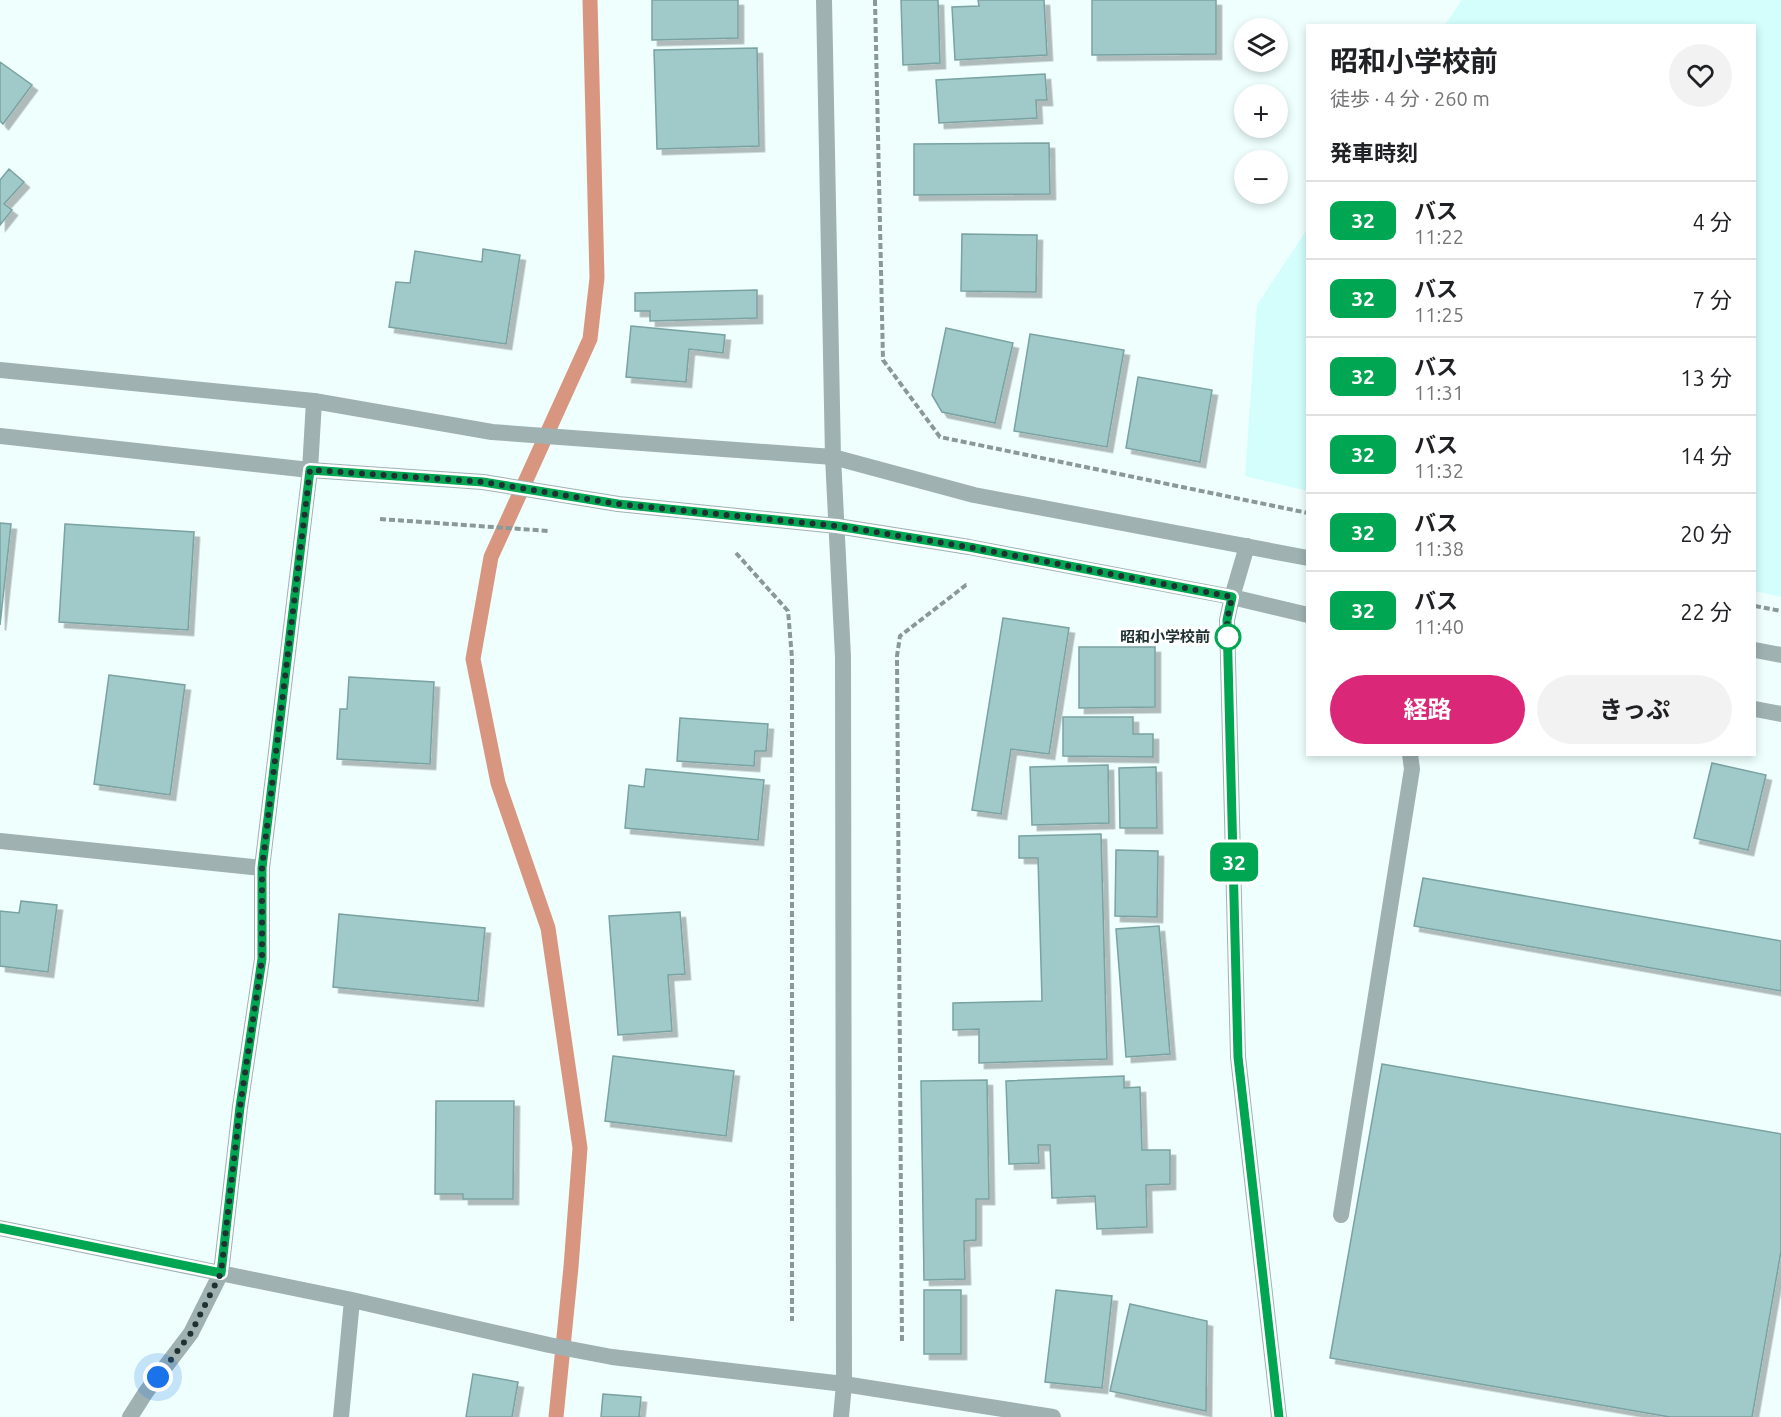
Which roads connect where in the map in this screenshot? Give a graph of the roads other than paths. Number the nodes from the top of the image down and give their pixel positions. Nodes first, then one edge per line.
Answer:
1 (824, 0) edge
2 (0, 370) edge
3 (314, 401) junction
4 (0, 436) edge
5 (832, 457) junction
6 (310, 470) junction
7 (837, 526) junction
8 (1247, 546) junction
9 (1306, 558) edge
10 (1232, 597) junction
11 (1306, 615) edge
12 (1756, 650) edge
13 (1781, 656) edge
14 (1756, 709) edge
15 (1781, 714) edge
16 (1410, 756) edge
17 (0, 841) edge
18 (262, 868) junction
19 (1341, 1215) dead end
20 (0, 1228) edge
21 (221, 1273) junction
22 (352, 1300) junction
23 (844, 1384) junction
24 (130, 1417) edge
25 (341, 1417) edge
26 (841, 1417) edge
27 (1053, 1417) edge
28 (1279, 1417) edge

1 - 5 street
2 - 3 street
3 - 5 street
3 - 6 street
4 - 6 street
5 - 7 street
5 - 8 street
6 - 7 street
6 - 18 street
7 - 10 street
7 - 23 street
8 - 9 street
8 - 10 street
10 - 11 street
10 - 28 street
12 - 13 street
14 - 15 street
16 - 19 street
17 - 18 street
18 - 21 street
20 - 21 street
21 - 22 street
21 - 24 street
22 - 23 street
22 - 25 street
23 - 26 street
23 - 27 street

